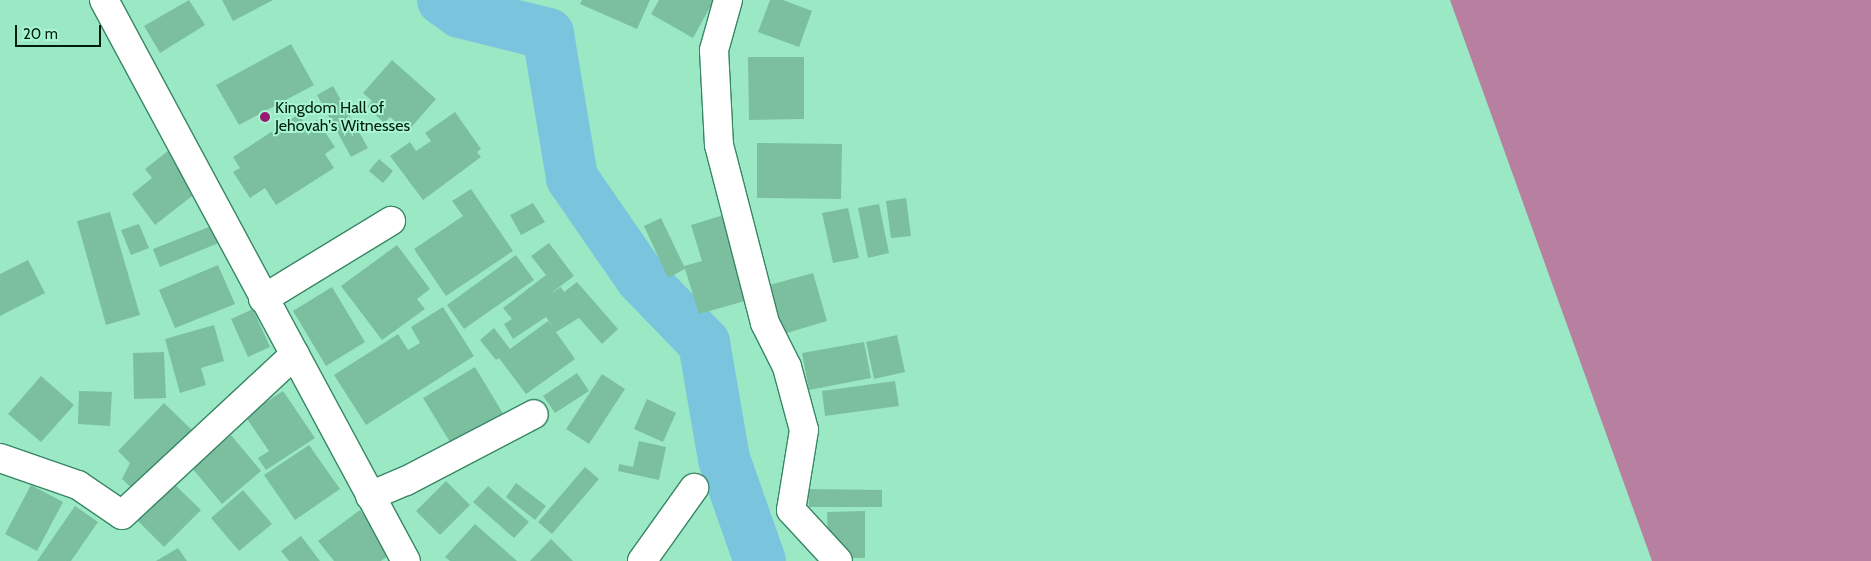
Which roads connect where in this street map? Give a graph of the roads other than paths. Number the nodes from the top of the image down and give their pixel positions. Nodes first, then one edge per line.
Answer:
1 (104, 0) edge
2 (728, 0) edge
3 (392, 221) dead end
4 (263, 300) junction
5 (295, 354) junction
6 (534, 414) dead end
7 (0, 458) edge
8 (694, 488) dead end
9 (370, 496) junction
10 (406, 561) edge
11 (642, 561) edge
12 (838, 561) edge

1 - 4 street
2 - 12 street
3 - 4 street
4 - 5 street
5 - 7 street
5 - 9 street
6 - 9 street
8 - 11 street
9 - 10 street

